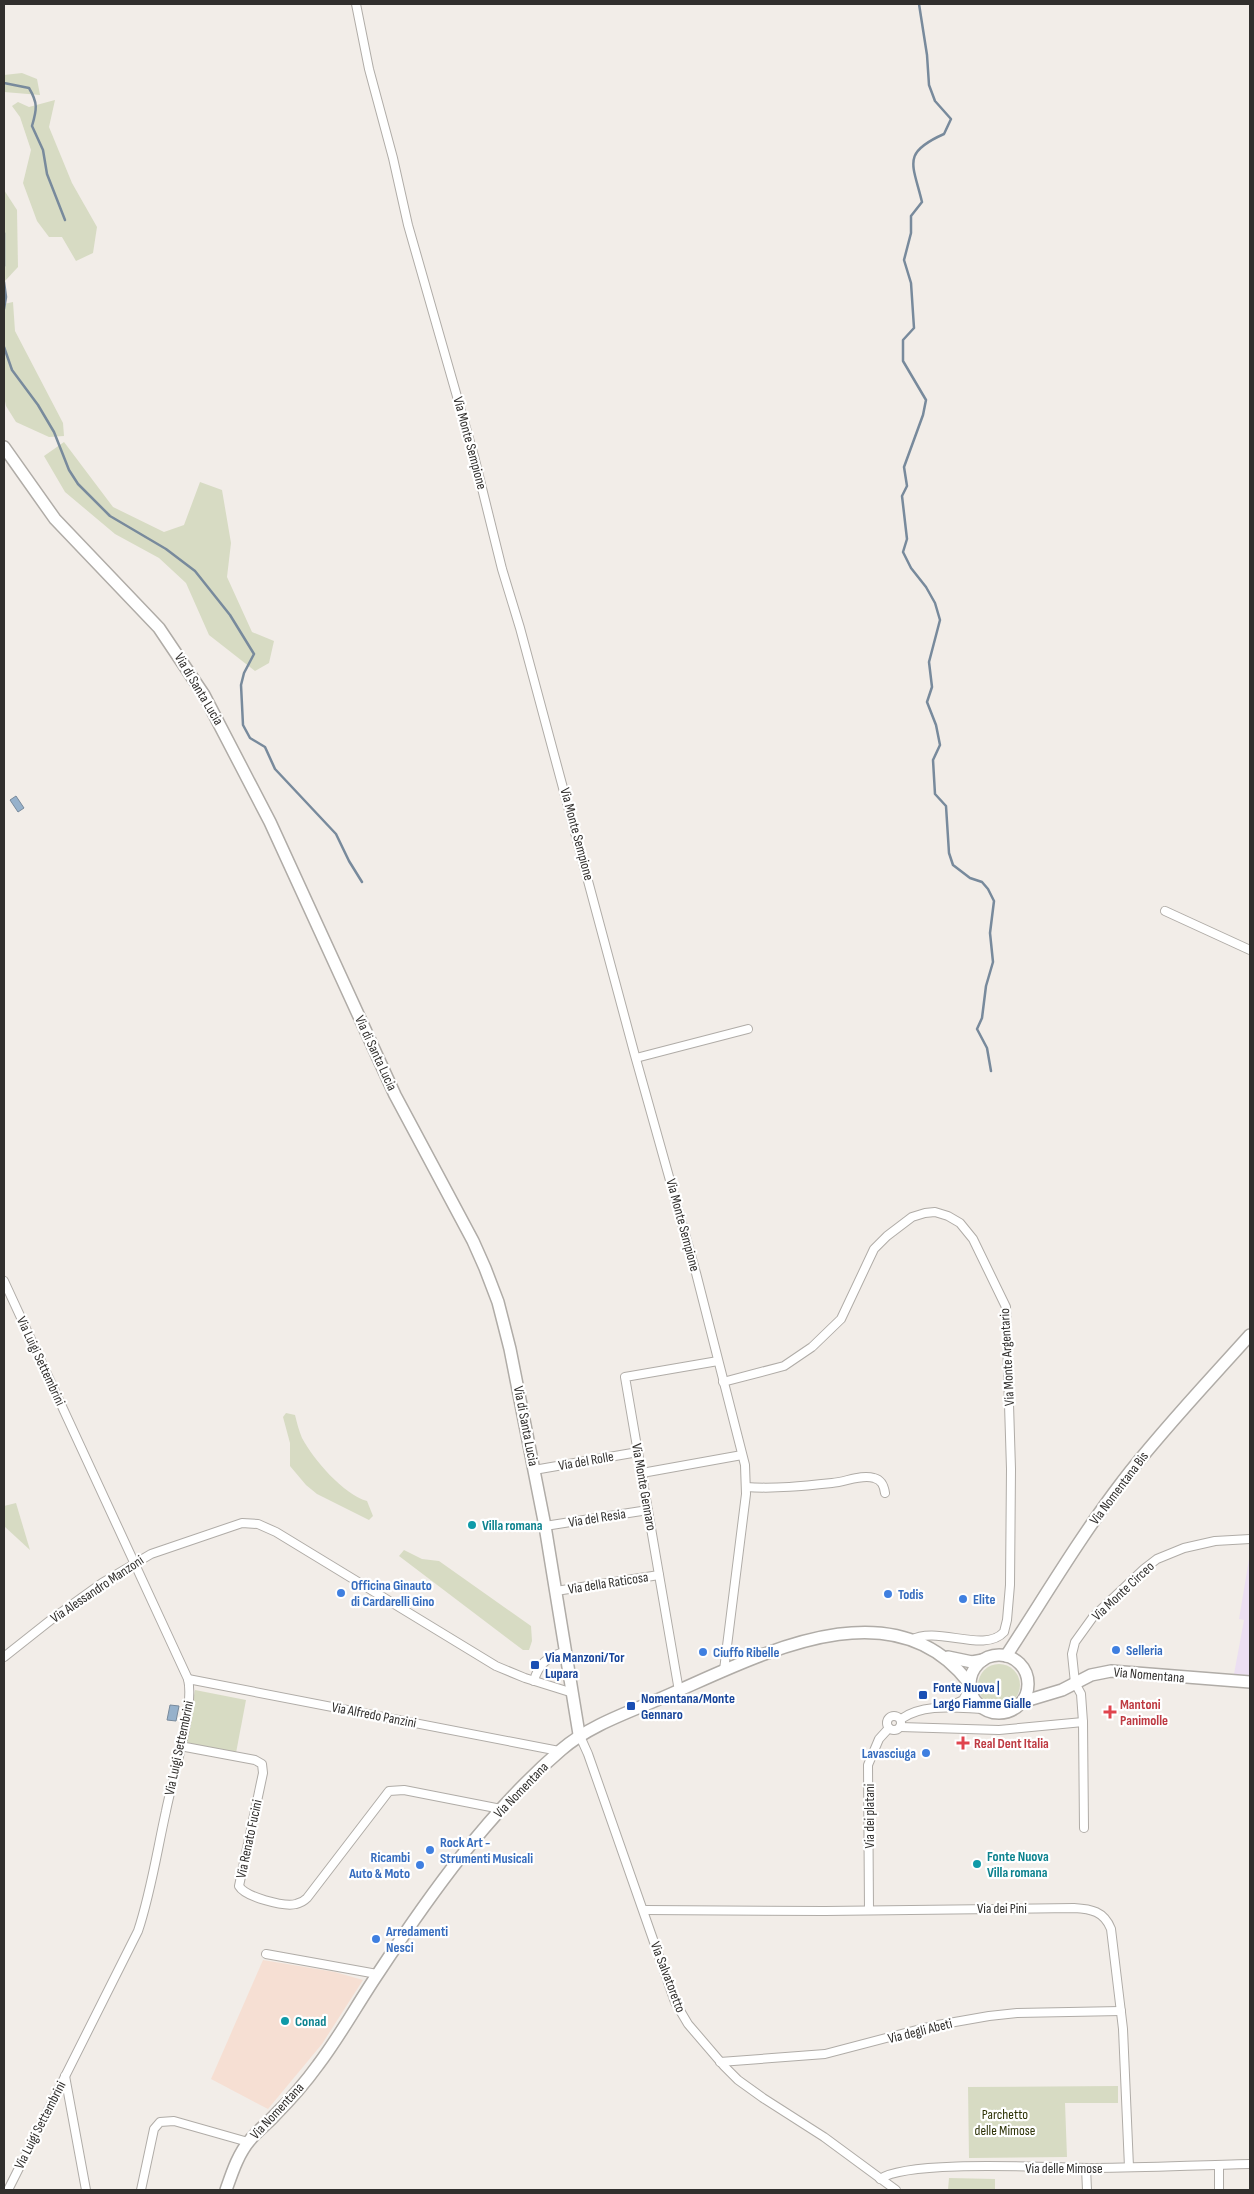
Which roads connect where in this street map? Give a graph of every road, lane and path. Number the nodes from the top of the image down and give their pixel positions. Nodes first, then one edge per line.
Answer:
1 (359, 5) edge
2 (4, 447) edge
3 (1165, 911) dead end
4 (1250, 950) edge
5 (748, 1029) dead end
6 (636, 1058) junction
7 (4, 1281) edge
8 (1250, 1335) edge
9 (718, 1361) junction
10 (724, 1382) junction
11 (638, 1452) junction
12 (742, 1455) junction
13 (534, 1470) junction
14 (642, 1473) junction
15 (746, 1487) junction
16 (884, 1493) dead end
17 (648, 1510) junction
18 (546, 1526) junction
19 (1250, 1539) edge
20 (135, 1562) junction
21 (659, 1575) junction
22 (556, 1591) junction
23 (912, 1640) junction
24 (566, 1652) junction
25 (944, 1656) junction
26 (1006, 1656) junction
27 (4, 1657) edge
28 (983, 1660) junction
29 (724, 1670) junction
30 (1027, 1678) junction
31 (188, 1679) junction
32 (534, 1681) junction
33 (1250, 1682) edge
34 (1076, 1683) junction
35 (970, 1685) junction
36 (679, 1690) junction
37 (1052, 1692) junction
38 (573, 1694) junction
39 (1022, 1702) junction
40 (950, 1707) junction
41 (983, 1709) junction
42 (1083, 1722) junction
43 (901, 1723) junction
44 (889, 1728) junction
45 (579, 1734) junction
46 (180, 1746) junction
47 (559, 1751) junction
48 (501, 1809) junction
49 (1084, 1828) dead end
50 (644, 1910) junction
51 (869, 1910) junction
52 (266, 1954) dead end
53 (378, 1974) junction
54 (1121, 2011) junction
55 (720, 2062) junction
56 (65, 2076) junction
57 (248, 2142) junction
58 (1250, 2164) edge
59 (1219, 2165) junction
60 (1129, 2167) junction
61 (1086, 2168) junction
62 (880, 2179) junction
63 (8, 2190) edge
64 (86, 2190) edge
65 (141, 2190) edge
66 (226, 2190) edge
67 (896, 2190) edge
68 (1087, 2190) edge
69 (1219, 2190) edge

1 - 6 street, Via Monte Sempione
2 - 13 street, Via di Santa Lucia
3 - 4 street
5 - 6 street
6 - 9 street, Via Monte Sempione
7 - 20 street, Via Luigi Settembrini
8 - 26 street, Via Nomentana Bis
9 - 10 street, Via Monte Sempione
9 - 11 street, Via Monte Gennaro
10 - 12 street, Via Monte Sempione
10 - 23 street, Via Monte Argentario
11 - 13 street, Via del Rolle
11 - 14 street, Via Monte Gennaro
12 - 14 street
12 - 15 street, Via Monte Sempione
13 - 18 street, Via di Santa Lucia
14 - 17 street, Via Monte Gennaro
15 - 16 street
15 - 29 street, Via Monte Sempione
17 - 18 street, Via del Resia
17 - 21 street, Via Monte Gennaro
18 - 22 street, Via di Santa Lucia
19 - 34 street, Via Monte Circeo
20 - 27 street, Via Alessandro Manzoni
20 - 31 street, Via Luigi Settembrini
20 - 32 street, Via Alessandro Manzoni
21 - 22 street, Via della Raticosa
21 - 36 street, Via Monte Gennaro
22 - 24 street, Via di Santa Lucia
23 - 25 street, Via Nomentana
23 - 29 street, Via Nomentana
24 - 32 street
24 - 38 street, Via di Santa Lucia
25 - 28 street, Via Nomentana
25 - 35 street, Via Nomentana
26 - 28 street
26 - 30 street
28 - 35 street
29 - 36 street, Via Nomentana
30 - 37 street
30 - 39 street
31 - 46 street, Via Luigi Settembrini
31 - 47 street, Via Alfredo Panzini
32 - 38 street, Via Alessandro Manzoni
33 - 34 street, Via Nomentana
34 - 37 street, Via Nomentana
34 - 42 street
35 - 40 street
35 - 41 street
36 - 45 street, Via Nomentana
37 - 39 street, Via Nomentana
38 - 45 street, Via di Santa Lucia
39 - 41 street
40 - 41 street
40 - 43 street
42 - 43 street
42 - 49 street
43 - 44 street
43 - 44 street
44 - 51 street, Via dei platani
45 - 47 street, Via Nomentana
45 - 50 street, Via Salvatoretto
46 - 48 street, Via Renato Fucini
46 - 56 street, Via Luigi Settembrini
47 - 48 street, Via Nomentana
48 - 53 street, Via Nomentana
50 - 51 street, Via dei Pini
50 - 55 street, Via Salvatoretto
51 - 54 street, Via dei Pini
52 - 53 street
53 - 57 street, Via Nomentana
54 - 55 street, Via degli Abeti
54 - 60 street, Via dei Pini
55 - 62 street, Via Salvatoretto
56 - 63 street, Via Luigi Settembrini
56 - 64 street
57 - 65 street
57 - 66 street, Via Nomentana
58 - 59 street, Via delle Mimose
59 - 60 street, Via delle Mimose
59 - 69 street
60 - 61 street, Via delle Mimose
61 - 62 street, Via delle Mimose
61 - 68 street
62 - 67 street, Via Salvatoretto

